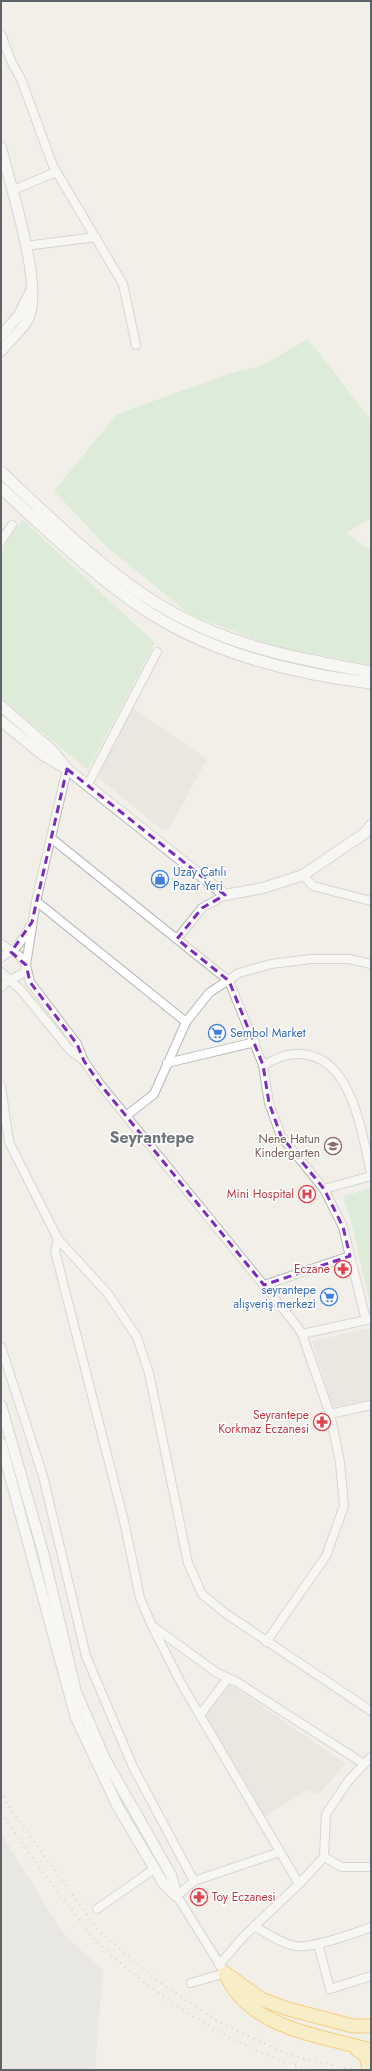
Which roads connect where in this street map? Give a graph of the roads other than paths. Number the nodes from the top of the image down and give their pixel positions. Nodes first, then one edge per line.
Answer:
1 (1, 38) edge
2 (1, 147) edge
3 (56, 172) junction
4 (13, 190) junction
5 (96, 237) junction
6 (25, 246) junction
7 (33, 287) junction
8 (1, 336) edge
9 (136, 345) dead end
10 (1, 351) edge
11 (1, 472) edge
12 (1, 488) edge
13 (12, 525) dead end
14 (1, 541) edge
15 (156, 652) dead end
16 (371, 672) edge
17 (371, 683) edge
18 (1, 706) edge
19 (1, 720) edge
20 (67, 769) junction
21 (87, 786) junction
22 (371, 825) edge
23 (51, 838) junction
24 (303, 874) junction
25 (225, 895) junction
26 (36, 901) junction
27 (371, 901) edge
28 (32, 922) junction
29 (177, 939) junction
30 (1, 944) edge
31 (11, 952) junction
32 (1, 958) edge
33 (371, 964) edge
34 (26, 966) junction
35 (1, 972) edge
36 (8, 980) junction
37 (228, 981) junction
38 (1, 987) edge
39 (186, 1022) junction
40 (255, 1042) junction
41 (84, 1061) junction
42 (167, 1063) junction
43 (263, 1065) junction
44 (1, 1086) edge
45 (126, 1116) junction
46 (371, 1175) edge
47 (324, 1189) junction
48 (58, 1239) junction
49 (350, 1256) junction
50 (264, 1285) junction
51 (369, 1319) edge
52 (302, 1334) junction
53 (1, 1347) edge
54 (371, 1405) edge
55 (1, 1406) edge
56 (330, 1414) junction
57 (1, 1443) edge
58 (152, 1626) junction
59 (266, 1642) junction
60 (228, 1678) junction
61 (371, 1711) edge
62 (200, 1715) junction
63 (371, 1757) edge
64 (364, 1764) junction
65 (280, 1852) junction
66 (324, 1856) junction
67 (371, 1867) edge
68 (154, 1869) junction
69 (194, 1881) junction
70 (299, 1884) junction
71 (176, 1896) junction
72 (97, 1909) dead end
73 (254, 1926) junction
74 (371, 1927) edge
75 (318, 1944) junction
76 (222, 1969) junction
77 (371, 1976) edge
78 (191, 1983) dead end
79 (371, 2026) edge
80 (322, 2037) junction
81 (371, 2041) edge
82 (371, 2053) edge
83 (369, 2070) edge

1 - 3 street
2 - 4 street
3 - 4 street
3 - 5 street
4 - 6 street
5 - 6 street
5 - 9 street
6 - 7 street
7 - 8 street
7 - 10 street
11 - 16 main road
12 - 17 main road
13 - 14 street
15 - 21 street
18 - 20 street
19 - 20 street
20 - 21 street
20 - 23 street
21 - 25 street
22 - 24 street
23 - 26 street
23 - 29 street
24 - 25 street
24 - 27 street
25 - 29 street
26 - 28 street
26 - 39 street
28 - 31 street
28 - 34 street
29 - 37 street
30 - 31 street
31 - 32 street
31 - 34 street
33 - 37 street
34 - 36 street
34 - 41 street
35 - 36 street
36 - 38 street
36 - 41 street
37 - 39 street
37 - 40 street
39 - 42 street
40 - 42 street
40 - 43 street
41 - 45 street
42 - 45 street
43 - 46 street
43 - 47 street
44 - 48 street
45 - 50 street
46 - 47 street
47 - 49 street
48 - 58 street
48 - 59 street
49 - 50 street
49 - 51 street
50 - 52 street
51 - 52 street
52 - 56 street
53 - 69 street
54 - 56 street
55 - 71 street
56 - 59 street
57 - 68 street
58 - 60 street
58 - 62 street
59 - 61 street
60 - 62 street
60 - 64 street
62 - 65 street
63 - 64 street
64 - 66 street
65 - 69 street
65 - 70 street
66 - 67 street
66 - 70 street
68 - 71 street
68 - 72 street
69 - 71 street
70 - 73 street
71 - 76 street
73 - 75 street
73 - 76 street
74 - 75 street
75 - 77 street
76 - 78 street
76 - 79 highway
76 - 80 highway
76 - 81 highway
80 - 82 highway
80 - 83 highway

